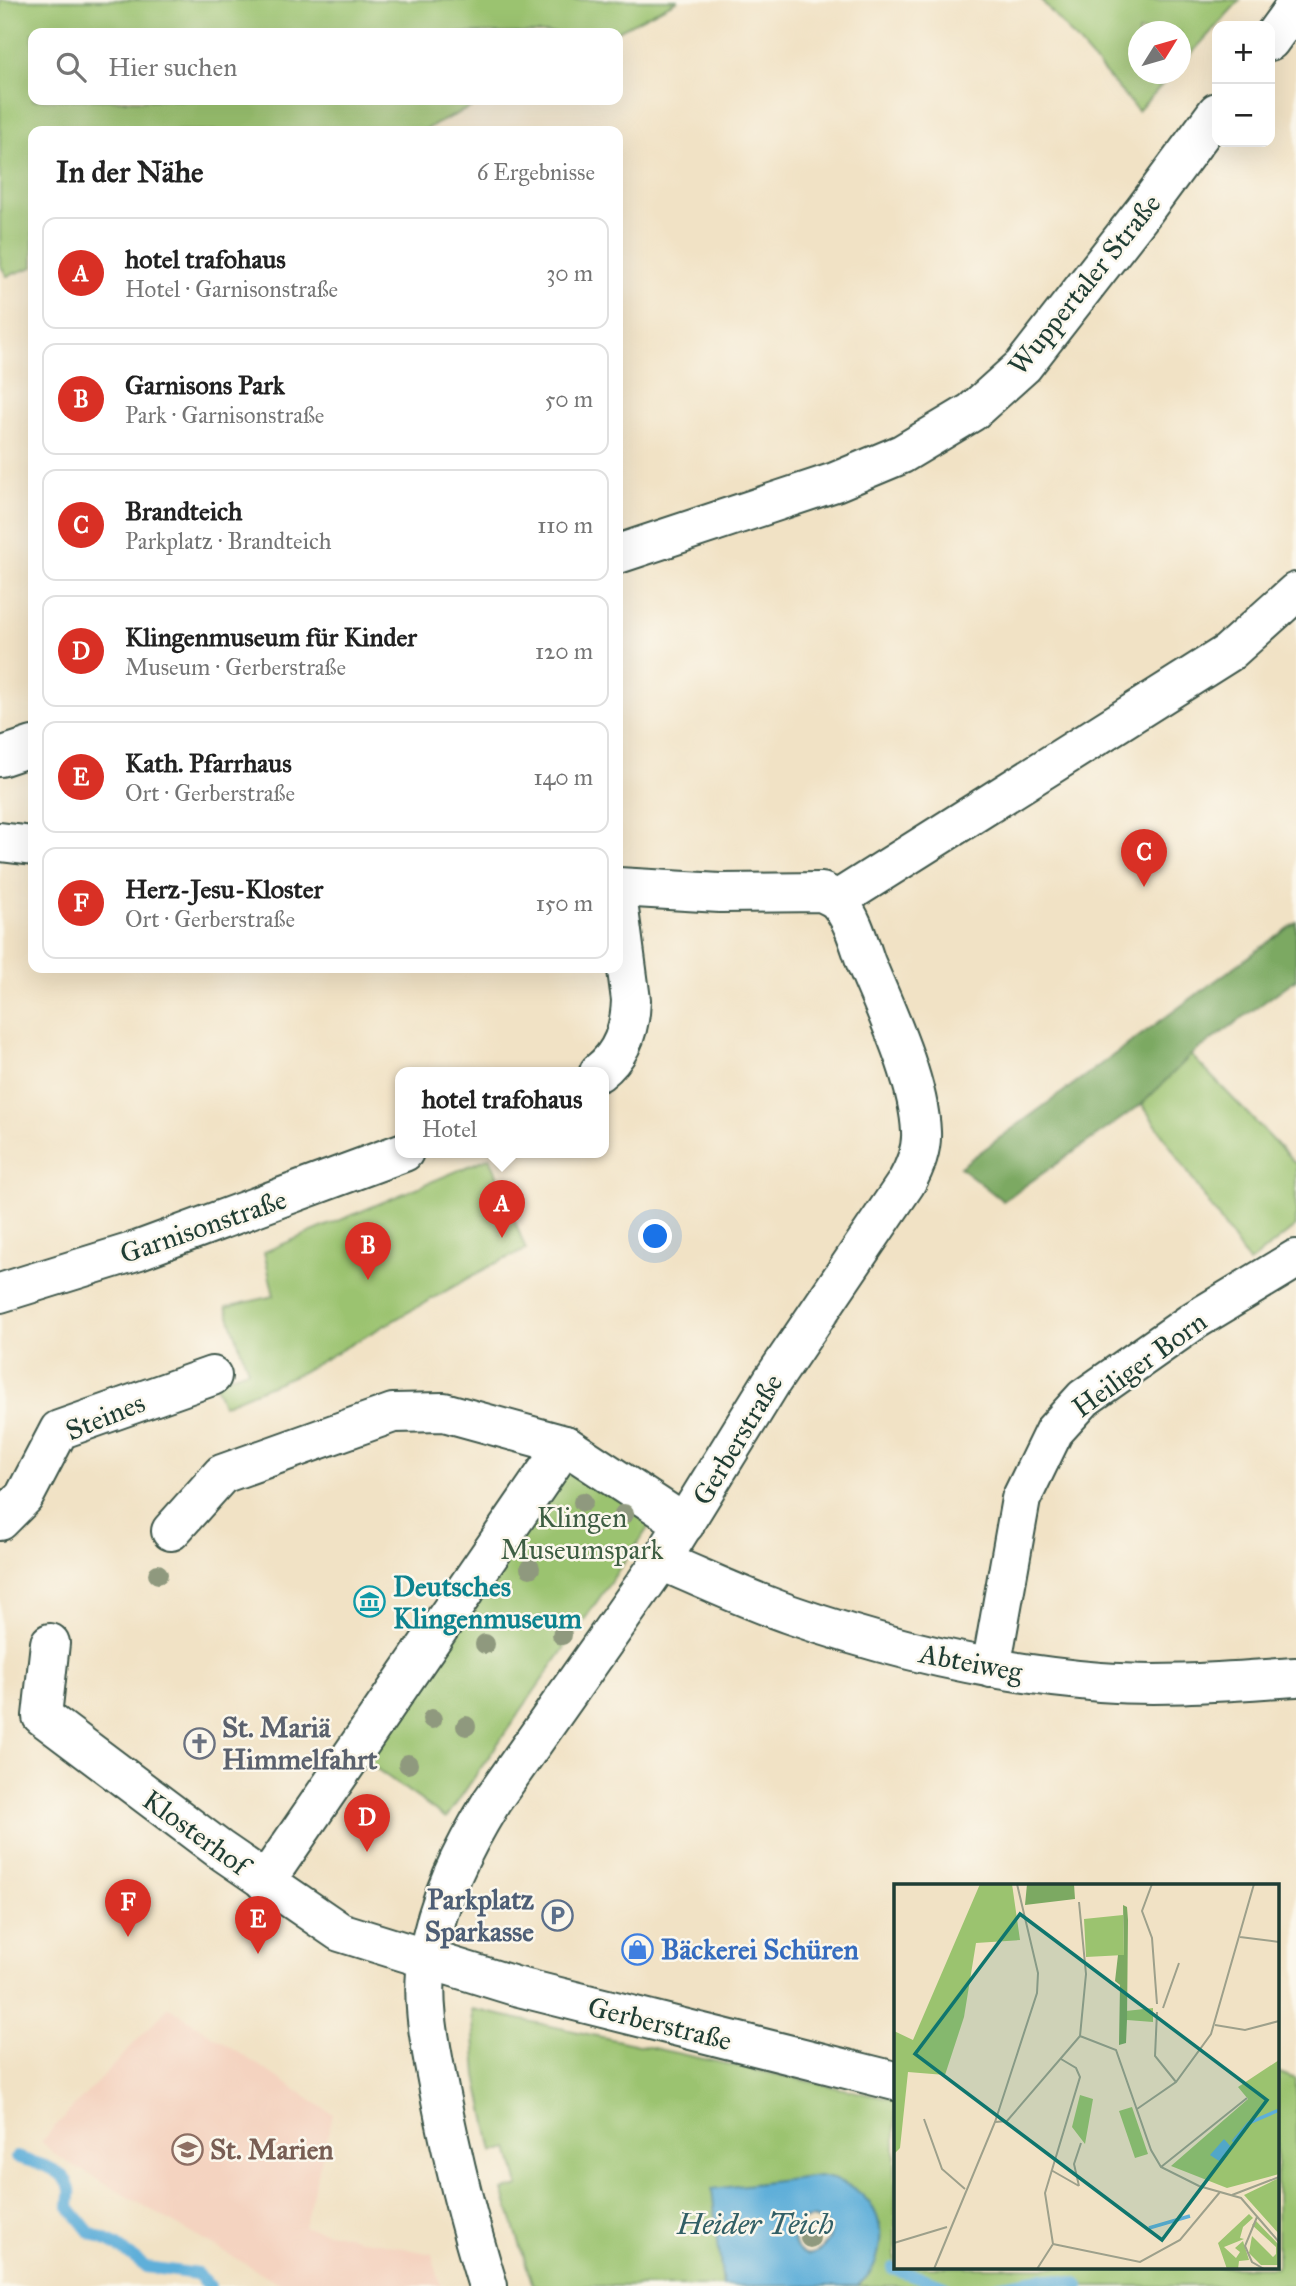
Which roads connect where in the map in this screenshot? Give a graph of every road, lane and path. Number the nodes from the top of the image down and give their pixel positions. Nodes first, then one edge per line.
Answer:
1 (1296, 5) edge
2 (1275, 34) edge
3 (1212, 119) edge
4 (623, 552) edge
5 (1296, 592) edge
6 (28, 748) edge
7 (0, 757) edge
8 (0, 842) edge
9 (28, 845) edge
10 (623, 887) edge
11 (837, 900) junction
12 (623, 940) edge
13 (605, 1067) edge
14 (395, 1155) edge
15 (1296, 1259) edge
16 (0, 1293) edge
17 (212, 1376) dead end
18 (565, 1445) junction
19 (0, 1521) edge
20 (685, 1524) junction
21 (172, 1531) dead end
22 (662, 1561) junction
23 (50, 1643) dead end
24 (991, 1668) junction
25 (1296, 1677) edge
26 (265, 1882) junction
27 (427, 1958) junction
28 (894, 2081) edge
29 (488, 2286) edge

1 - 2 street
3 - 4 street, Wuppertaler Straße
5 - 11 street
6 - 7 street
8 - 9 street
10 - 11 street
11 - 20 street, Gerberstraße
12 - 13 street
14 - 16 street, Garnisonstraße
15 - 24 street, Heiliger Born
17 - 19 street, Steines
18 - 20 street
18 - 21 street
18 - 26 street
20 - 22 street, Gerberstraße
22 - 24 street, Abteiweg
22 - 27 street, Gerberstraße
23 - 26 street, Klosterhof
24 - 25 street, Abteiweg
26 - 27 street, Klosterhof
27 - 28 street, Gerberstraße
27 - 29 street, Gerberstraße

